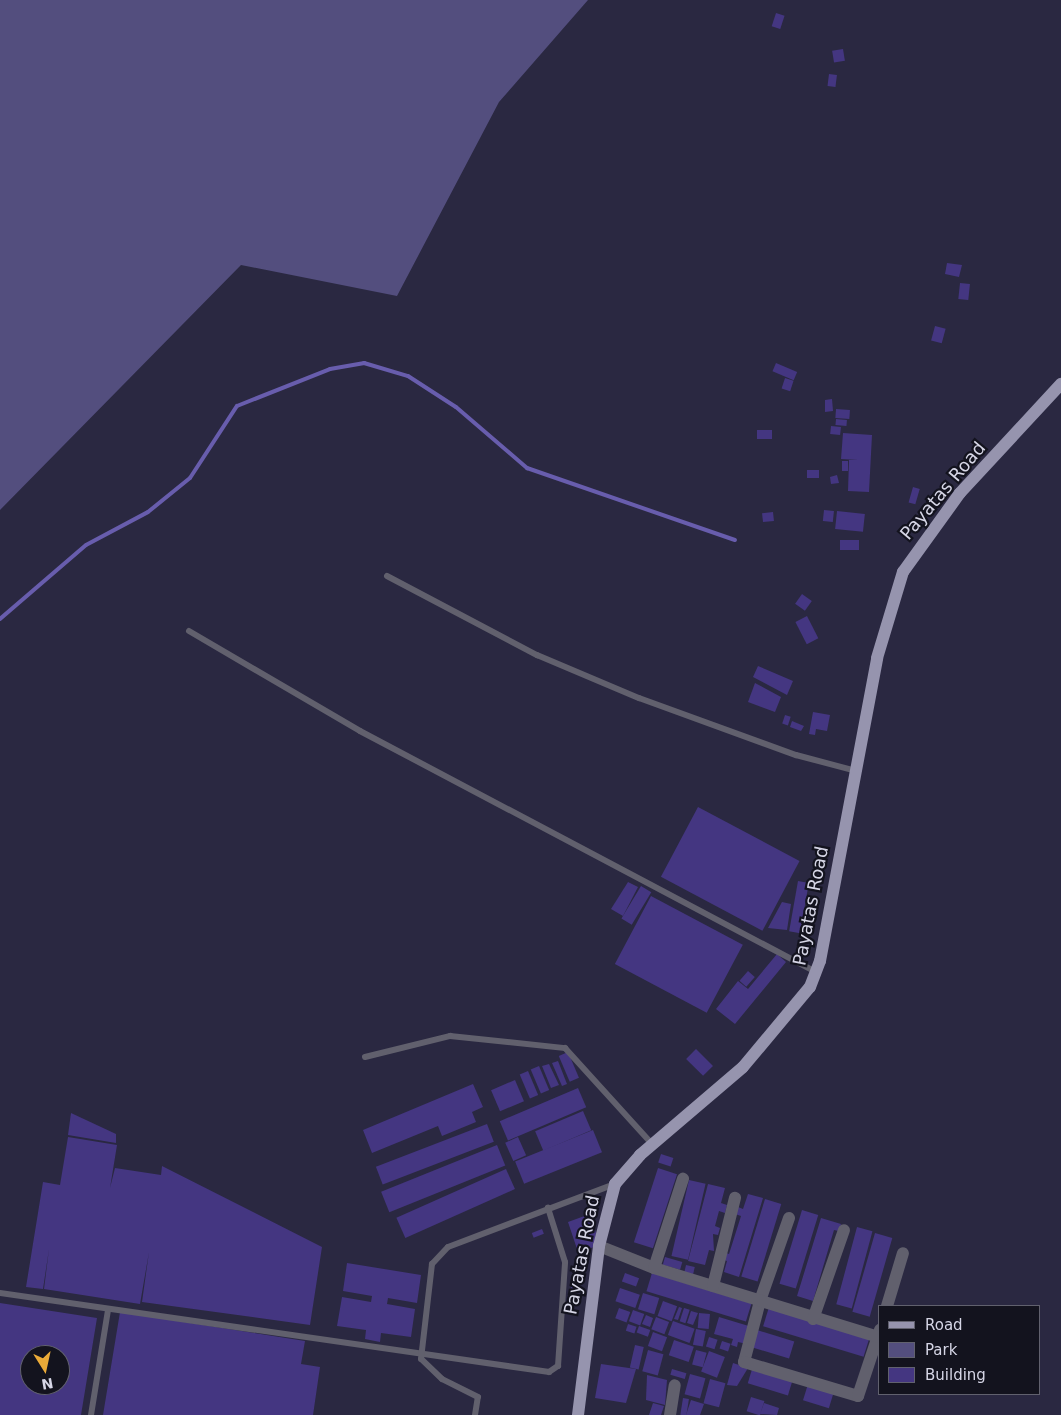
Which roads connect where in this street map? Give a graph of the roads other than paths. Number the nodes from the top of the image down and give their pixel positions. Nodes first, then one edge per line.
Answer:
1 (1061, 384) edge
2 (387, 576) dead end
3 (189, 631) dead end
4 (856, 771) junction
5 (817, 972) junction
6 (365, 1057) dead end
7 (653, 1145) junction
8 (683, 1179) dead end
9 (615, 1184) junction
10 (735, 1198) dead end
11 (548, 1208) junction
12 (789, 1218) dead end
13 (844, 1230) dead end
14 (599, 1246) junction
15 (903, 1252) dead end
16 (654, 1268) junction
17 (713, 1286) junction
18 (0, 1293) edge
19 (760, 1301) junction
20 (887, 1305) edge
21 (108, 1310) junction
22 (813, 1318) junction
23 (878, 1333) edge
24 (878, 1336) edge
25 (421, 1352) junction
26 (675, 1385) dead end
27 (91, 1415) edge
28 (475, 1415) edge
29 (578, 1415) edge
30 (670, 1415) edge

1 - 4 main road, Payatas Road
2 - 4 lane
3 - 5 lane
4 - 5 main road, Payatas Road
5 - 7 main road, Payatas Road
6 - 7 lane
7 - 9 main road, Payatas Road
8 - 16 street
9 - 11 lane
9 - 14 main road, Payatas Road
10 - 17 street
11 - 25 lane
11 - 25 lane
12 - 19 street
13 - 22 street
14 - 16 street
14 - 29 main road, Payatas Road
15 - 20 street
16 - 17 street
17 - 19 street
18 - 21 lane
19 - 22 street
19 - 24 street
21 - 25 lane
21 - 27 lane
22 - 23 street
25 - 28 lane
26 - 30 street

